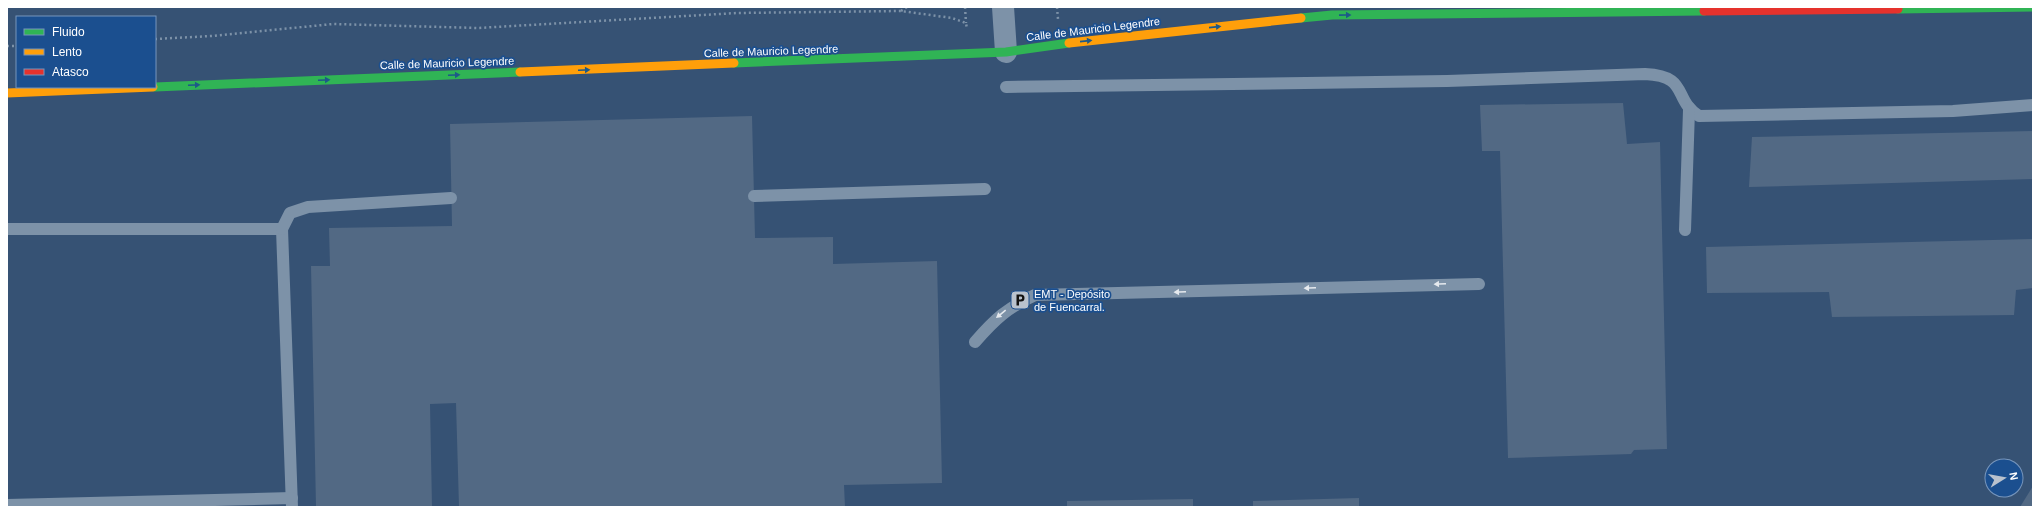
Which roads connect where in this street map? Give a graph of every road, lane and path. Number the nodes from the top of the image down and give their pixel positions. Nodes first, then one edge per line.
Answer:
1 (907, 7) edge
2 (965, 7) edge
3 (1003, 7) edge
4 (2033, 7) edge
5 (901, 11) junction
6 (966, 23) junction
7 (968, 30) dead end
8 (156, 39) edge
9 (1006, 52) junction
10 (156, 87) edge
11 (1006, 87) dead end
12 (130, 88) edge
13 (7, 93) edge
14 (2033, 105) edge
15 (1689, 110) junction
16 (985, 189) dead end
17 (754, 196) dead end
18 (451, 198) dead end
19 (7, 229) edge
20 (282, 230) junction
21 (1685, 230) dead end
22 (1479, 284) dead end
23 (975, 342) dead end
24 (292, 503) edge
25 (7, 505) edge

1 - 5 path
2 - 6 path
3 - 9 street
9 -> 4 street, Calle de Mauricio Legendre
5 - 6 path
5 - 8 path
6 - 7 path
10 -> 9 street, Calle de Mauricio Legendre
11 - 15 lane
12 - 13 street, Calle de Mauricio Legendre
14 - 15 lane
15 - 21 lane
16 - 17 lane
18 - 20 lane
19 - 20 lane
20 - 24 lane
22 -> 23 lane
24 - 25 lane

